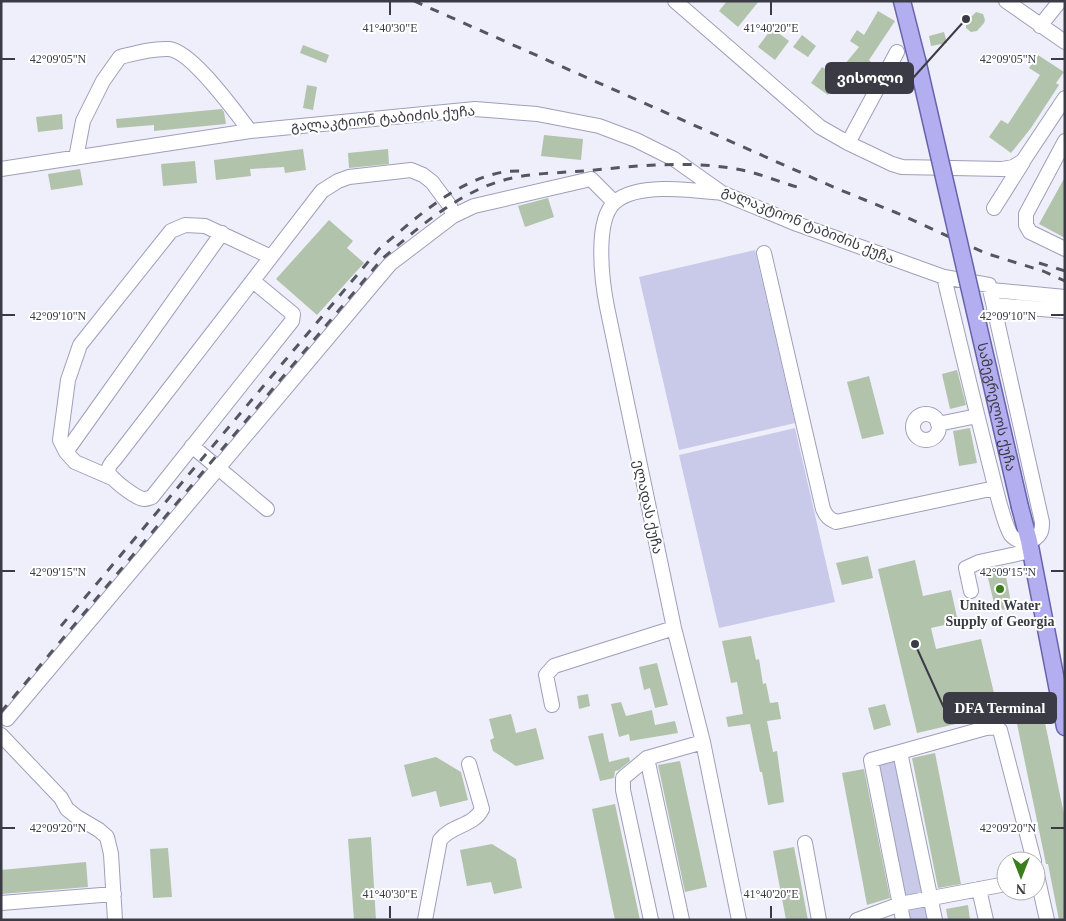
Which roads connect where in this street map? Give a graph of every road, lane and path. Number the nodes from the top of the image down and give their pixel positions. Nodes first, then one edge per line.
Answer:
1 (675, 1) edge
2 (902, 1) edge
3 (1006, 1) edge
4 (1060, 1) edge
5 (1040, 26) junction
6 (1065, 42) edge
7 (897, 52) dead end
8 (1065, 98) edge
9 (250, 131) junction
10 (1065, 141) edge
11 (848, 144) junction
12 (76, 158) junction
13 (1023, 161) junction
14 (1, 169) edge
15 (722, 193) junction
16 (616, 201) junction
17 (994, 208) dead end
18 (453, 216) junction
19 (222, 234) junction
20 (1065, 249) edge
21 (764, 253) dead end
22 (271, 257) junction
23 (944, 277) junction
24 (253, 281) junction
25 (991, 290) junction
26 (1065, 297) edge
27 (994, 305) junction
28 (1065, 311) edge
29 (977, 416) junction
30 (938, 424) dead end
31 (192, 446) junction
32 (66, 452) junction
33 (219, 468) junction
34 (112, 478) junction
35 (995, 488) junction
36 (267, 508) dead end
37 (1030, 546) junction
38 (971, 591) dead end
39 (674, 628) junction
40 (552, 705) dead end
41 (8, 719) dead end
42 (1065, 727) edge
43 (1, 735) edge
44 (703, 742) junction
45 (900, 752) junction
46 (647, 758) junction
47 (469, 764) dead end
48 (805, 843) dead end
49 (1031, 851) edge
50 (996, 886) edge
51 (979, 889) junction
52 (114, 894) junction
53 (930, 898) junction
54 (1042, 901) edge
55 (1, 903) edge
56 (900, 904) junction
57 (116, 920) edge
58 (425, 920) edge
59 (652, 920) edge
60 (682, 920) edge
61 (739, 920) edge
62 (819, 920) edge
63 (857, 920) edge
64 (903, 920) edge
65 (934, 920) edge
66 (986, 920) edge
67 (1047, 920) edge

1 - 11 street
2 - 37 main road, სამეგრელოს ქუჩა, bridge
3 - 5 street
4 - 5 street
5 - 6 street
7 - 11 street
8 - 13 street
9 - 12 street, გალაკტიონ ტაბიძის ქუჩა
9 - 12 street
9 - 15 street, გალაკტიონ ტაბიძის ქუჩა
10 - 20 street
11 - 13 street
12 - 14 street, გალაკტიონ ტაბიძის ქუჩა
13 - 17 street
15 - 16 street
15 - 23 street, გალაკტიონ ტაბიძის ქუჩა
16 - 18 street
16 - 39 street, ელადას ქუჩა
18 - 22 street
18 - 33 street
19 - 22 street
19 - 32 street
19 - 32 street
21 - 35 street
22 - 24 street
23 - 25 street, გალაკტიონ ტაბიძის ქუჩა
23 - 29 street
24 - 31 street
24 - 34 street
25 - 26 street, გალაკტიონ ტაბიძის ქუჩა
25 - 27 street
27 - 28 street
27 - 37 street
29 - 30 street
29 - 35 street
31 - 33 street
31 - 34 street
32 - 34 street
33 - 36 street
33 - 41 street
35 - 37 street
37 - 38 street
37 - 42 main road, სამეგრელოს ქუჩა
39 - 40 street
39 - 44 street, ელადას ქუჩა
43 - 52 street
44 - 46 street
44 - 61 street, ელადას ქუჩა
45 - 49 street
45 - 53 street
45 - 56 street
46 - 59 street
46 - 60 street
47 - 58 street
48 - 62 street
50 - 51 street
51 - 53 street
51 - 66 street
52 - 55 street
52 - 57 street
53 - 56 street
53 - 65 street
54 - 67 street
56 - 63 street
56 - 64 street

